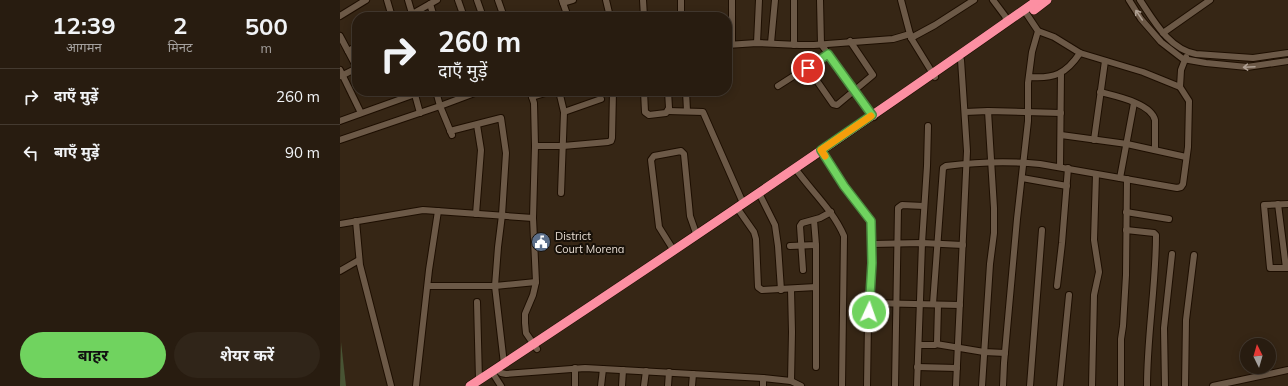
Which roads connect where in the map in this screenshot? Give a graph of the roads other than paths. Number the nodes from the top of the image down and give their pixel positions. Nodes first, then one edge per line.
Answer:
1 (366, 0) edge
2 (387, 0) edge
3 (408, 0) edge
4 (438, 0) edge
5 (458, 0) edge
6 (477, 0) edge
7 (498, 0) edge
8 (573, 0) edge
9 (606, 0) edge
10 (643, 0) edge
11 (681, 0) edge
12 (732, 0) edge
13 (759, 0) edge
14 (775, 0) edge
15 (794, 0) edge
16 (820, 0) edge
17 (902, 0) edge
18 (974, 0) edge
19 (993, 0) edge
20 (1038, 0) edge
21 (1047, 0) edge
22 (1129, 0) edge
23 (1140, 0) edge
24 (1210, 0) edge
25 (562, 2) edge
26 (430, 4) junction
27 (391, 12) edge
28 (410, 12) edge
29 (417, 12) edge
30 (432, 12) edge
31 (462, 12) edge
32 (481, 12) edge
33 (502, 12) edge
34 (566, 12) edge
35 (609, 12) edge
36 (644, 12) edge
37 (681, 12) edge
38 (731, 12) edge
39 (1025, 12) junction
40 (340, 16) edge
41 (1007, 22) junction
42 (1038, 31) junction
43 (1163, 33) junction
44 (340, 36) edge
45 (911, 36) junction
46 (850, 42) junction
47 (757, 43) junction
48 (771, 43) junction
49 (732, 44) edge
50 (821, 44) junction
51 (794, 45) junction
52 (352, 49) edge
53 (348, 51) junction
54 (1188, 52) junction
55 (1080, 53) junction
56 (1288, 53) edge
57 (828, 54) junction
58 (959, 58) junction
59 (352, 59) edge
60 (1185, 59) junction
61 (1105, 61) junction
62 (1288, 61) edge
63 (808, 68) junction
64 (352, 70) edge
65 (1061, 73) junction
66 (341, 74) edge
67 (934, 75) junction
68 (1029, 77) junction
69 (778, 86) dead end
70 (1180, 87) junction
71 (855, 90) junction
72 (1100, 92) junction
73 (352, 95) edge
74 (352, 96) edge
75 (404, 96) edge
76 (415, 96) edge
77 (437, 96) edge
78 (467, 96) edge
79 (532, 96) edge
80 (560, 96) edge
81 (613, 96) edge
82 (644, 96) edge
83 (668, 96) edge
84 (686, 96) edge
85 (600, 99) dead end
86 (1134, 103) junction
87 (440, 106) junction
88 (668, 111) junction
89 (687, 111) junction
90 (988, 111) junction
91 (564, 112) junction
92 (965, 112) junction
93 (361, 113) junction
94 (420, 113) junction
95 (1028, 113) junction
96 (1061, 113) junction
97 (874, 117) junction
98 (340, 121) edge
99 (477, 125) junction
100 (928, 126) dead end
101 (1061, 135) junction
102 (340, 140) edge
103 (1094, 140) junction
104 (1127, 144) junction
105 (535, 146) junction
106 (563, 146) junction
107 (1155, 150) junction
108 (822, 152) junction
109 (1186, 157) junction
110 (1024, 162) junction
111 (967, 163) junction
112 (991, 164) junction
113 (1060, 167) junction
114 (1068, 168) junction
115 (796, 170) junction
116 (1096, 174) junction
117 (1022, 178) junction
118 (1124, 178) junction
119 (1067, 186) junction
120 (561, 193) dead end
121 (761, 197) junction
122 (1278, 204) junction
123 (1288, 204) edge
124 (924, 206) junction
125 (742, 207) junction
126 (438, 211) junction
127 (831, 212) junction
128 (1126, 212) junction
129 (476, 214) junction
130 (502, 216) junction
131 (533, 218) junction
132 (1169, 219) dead end
133 (814, 220) junction
134 (356, 221) junction
135 (340, 224) edge
136 (1042, 230) dead end
137 (1126, 230) junction
138 (698, 236) junction
139 (922, 243) junction
140 (872, 244) junction
141 (898, 244) junction
142 (937, 244) junction
143 (816, 245) junction
144 (790, 246) dead end
145 (801, 246) junction
146 (962, 246) junction
147 (674, 251) junction
148 (1172, 254) dead end
149 (1194, 255) dead end
150 (359, 260) junction
151 (1287, 268) edge
152 (803, 270) dead end
153 (340, 271) edge
154 (536, 282) junction
155 (428, 286) junction
156 (496, 286) junction
157 (1057, 286) dead end
158 (816, 287) junction
159 (791, 289) junction
160 (780, 290) junction
161 (1069, 295) dead end
162 (478, 302) dead end
163 (869, 303) junction
164 (896, 304) junction
165 (935, 304) junction
166 (960, 304) junction
167 (920, 305) junction
168 (918, 344) junction
169 (936, 344) junction
170 (535, 347) junction
171 (958, 348) junction
172 (984, 352) junction
173 (1005, 352) junction
174 (816, 367) dead end
175 (917, 367) junction
176 (575, 368) junction
177 (957, 368) junction
178 (603, 369) junction
179 (623, 370) junction
180 (1288, 370) edge
181 (498, 371) junction
182 (646, 371) junction
183 (669, 372) junction
184 (693, 374) junction
185 (763, 378) junction
186 (791, 381) junction
187 (480, 383) edge
188 (391, 386) edge
189 (416, 386) edge
190 (470, 386) edge
191 (501, 386) edge
192 (575, 386) edge
193 (601, 386) edge
194 (622, 386) edge
195 (644, 386) edge
196 (668, 386) edge
197 (692, 386) edge
198 (763, 386) edge
199 (801, 386) edge
200 (842, 386) edge
201 (867, 386) edge
202 (895, 386) edge
203 (917, 386) edge
204 (956, 386) edge
205 (982, 386) edge
206 (1003, 386) edge
207 (1030, 386) edge
208 (1060, 386) edge
209 (1092, 386) edge
210 (1121, 386) edge
211 (1147, 386) edge
212 (1165, 386) edge
213 (1185, 386) edge
214 (1213, 386) edge

1 - 40 street
2 - 27 street
3 - 28 street
4 - 26 street
5 - 31 street
6 - 32 street
7 - 33 street
8 - 25 street
9 - 35 street
10 - 36 street
11 - 37 street
12 - 38 street
13 - 47 street
14 - 48 street
15 - 51 street
16 - 50 street
17 - 45 street
18 - 45 street
19 - 41 street
20 - 39 highway
21 - 39 highway
60 -> 22 street
23 - 43 street
24 - 43 street
25 - 34 street
26 - 29 street
26 - 30 street
39 - 41 highway
39 - 42 street
39 - 58 highway
41 - 58 highway
42 - 55 street
42 - 68 street
43 - 54 street
44 - 53 street
45 - 46 street
45 - 67 street
46 - 50 street
46 - 71 street
47 - 48 street
47 - 49 street
48 - 51 street
50 - 51 street
50 - 57 street
52 - 53 street
53 - 59 street
54 - 56 street
54 - 60 street
55 - 61 street
55 - 65 street
57 - 63 street
57 - 71 street
58 - 67 highway
58 - 92 street
62 -> 60 street
60 - 70 street
61 - 70 street
61 - 72 street
63 - 69 street
63 - 71 street
64 - 66 street
65 - 68 street
65 - 96 street
66 - 73 street
67 - 97 highway
68 - 95 street
70 - 109 street
71 - 97 street
72 - 86 street
72 - 103 street
74 - 93 street
75 - 93 street
76 - 94 street
77 - 87 street
78 - 87 street
79 - 105 street
80 - 91 street
81 - 106 street
82 - 88 street
83 - 88 street
84 - 89 street
85 - 91 street
86 - 104 street
86 - 107 street
87 - 94 street
87 - 99 street
88 - 89 street
89 - 125 street
90 - 92 street
90 - 95 street
90 - 112 street
91 - 106 street
92 - 111 street
93 - 98 street
94 - 102 street
95 - 96 street
95 - 110 street
96 - 101 street
97 - 108 highway
99 - 129 street
99 - 130 street
100 - 124 street
101 - 103 street
101 - 113 street
103 - 104 street
104 - 107 street
104 - 118 street
105 - 106 street
105 - 131 street
106 - 120 street
107 - 109 street
108 - 115 highway
108 - 140 street
109 - 118 street
110 - 112 street
110 - 113 street
110 - 117 street
111 - 112 street
111 - 142 street
111 - 146 street
112 - 172 street
113 - 114 street
114 - 116 street
114 - 119 street
115 - 121 highway
115 - 125 highway
115 - 127 street
116 - 118 street
116 - 209 street
117 - 119 street
117 - 173 street
118 - 128 street
119 - 157 street
121 - 125 highway
121 - 160 street
122 - 123 street
122 - 151 street
122 - 151 street
124 - 139 street
124 - 141 street
125 - 138 highway
125 - 160 street
125 - 170 highway
126 - 129 street
126 - 134 street
126 - 155 street
127 - 133 street
127 - 200 street
128 - 132 street
128 - 137 street
129 - 130 street
130 - 131 street
130 - 156 street
131 - 154 street
133 - 143 street
133 - 145 street
134 - 135 street
134 - 150 street
136 - 207 street
137 - 210 street
137 - 211 street
138 - 147 highway
138 - 147 street
139 - 141 street
139 - 142 street
139 - 167 street
140 - 141 street
140 - 163 street
141 - 164 street
142 - 146 street
142 - 165 street
143 - 145 street
143 - 158 street
144 - 145 street
145 - 152 street
146 - 166 street
147 - 170 highway
148 - 212 street
149 - 213 street
150 - 153 street
150 - 188 street
154 - 156 street
154 - 170 street
155 - 156 street
155 - 189 street
156 - 181 street
158 - 159 street
158 - 174 street
159 - 160 street
159 - 186 street
161 - 208 street
162 - 187 street
163 - 164 street
163 - 201 street
164 - 167 street
164 - 202 street
165 - 166 street
165 - 167 street
165 - 169 street
166 - 171 street
167 - 168 street
168 - 169 street
168 - 175 street
169 - 171 street
170 - 181 highway
171 - 172 street
171 - 177 street
172 - 173 street
172 - 205 street
173 - 206 street
175 - 177 street
175 - 203 street
176 - 178 street
176 - 181 street
176 - 192 street
177 - 204 street
178 - 179 street
178 - 193 street
179 - 182 street
179 - 194 street
180 - 214 street
181 - 187 highway
181 - 191 street
182 - 183 street
182 - 195 street
183 - 184 street
183 - 196 street
184 - 185 street
184 - 197 street
185 - 186 street
185 - 198 street
186 - 199 street
187 - 190 highway

